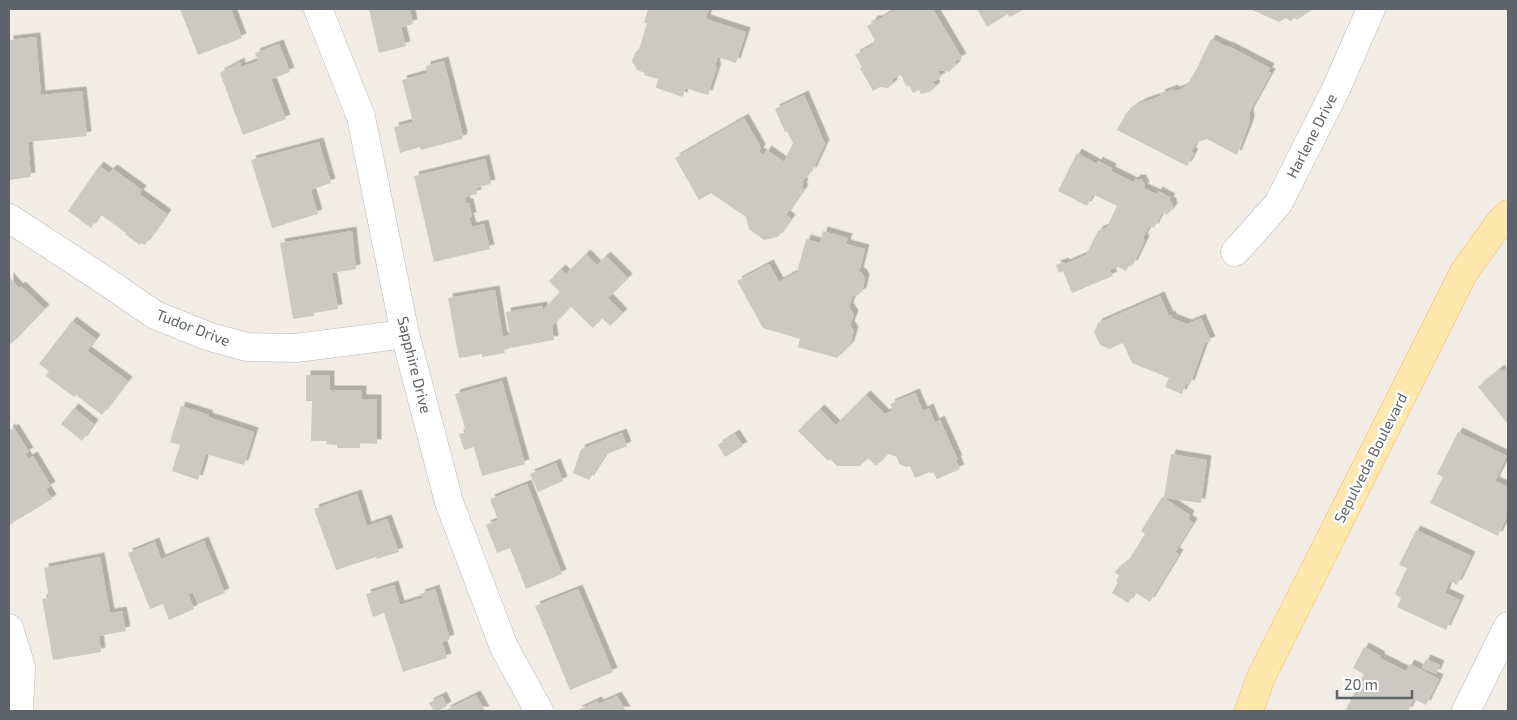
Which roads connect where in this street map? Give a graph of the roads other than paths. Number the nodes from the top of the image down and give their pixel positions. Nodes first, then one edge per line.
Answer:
1 (318, 9) edge
2 (1372, 9) edge
3 (1508, 214) edge
4 (9, 218) edge
5 (1235, 252) dead end
6 (405, 334) junction
7 (1508, 626) edge
8 (9, 628) edge
9 (19, 711) edge
10 (540, 711) edge
11 (1249, 711) edge
12 (1466, 711) edge

1 - 6 street, Sapphire Drive
2 - 5 street, Harlene Drive
3 - 11 main road, Sepulveda Boulevard
4 - 6 street, Tudor Drive
6 - 10 street, Sapphire Drive
7 - 12 street
8 - 9 street

